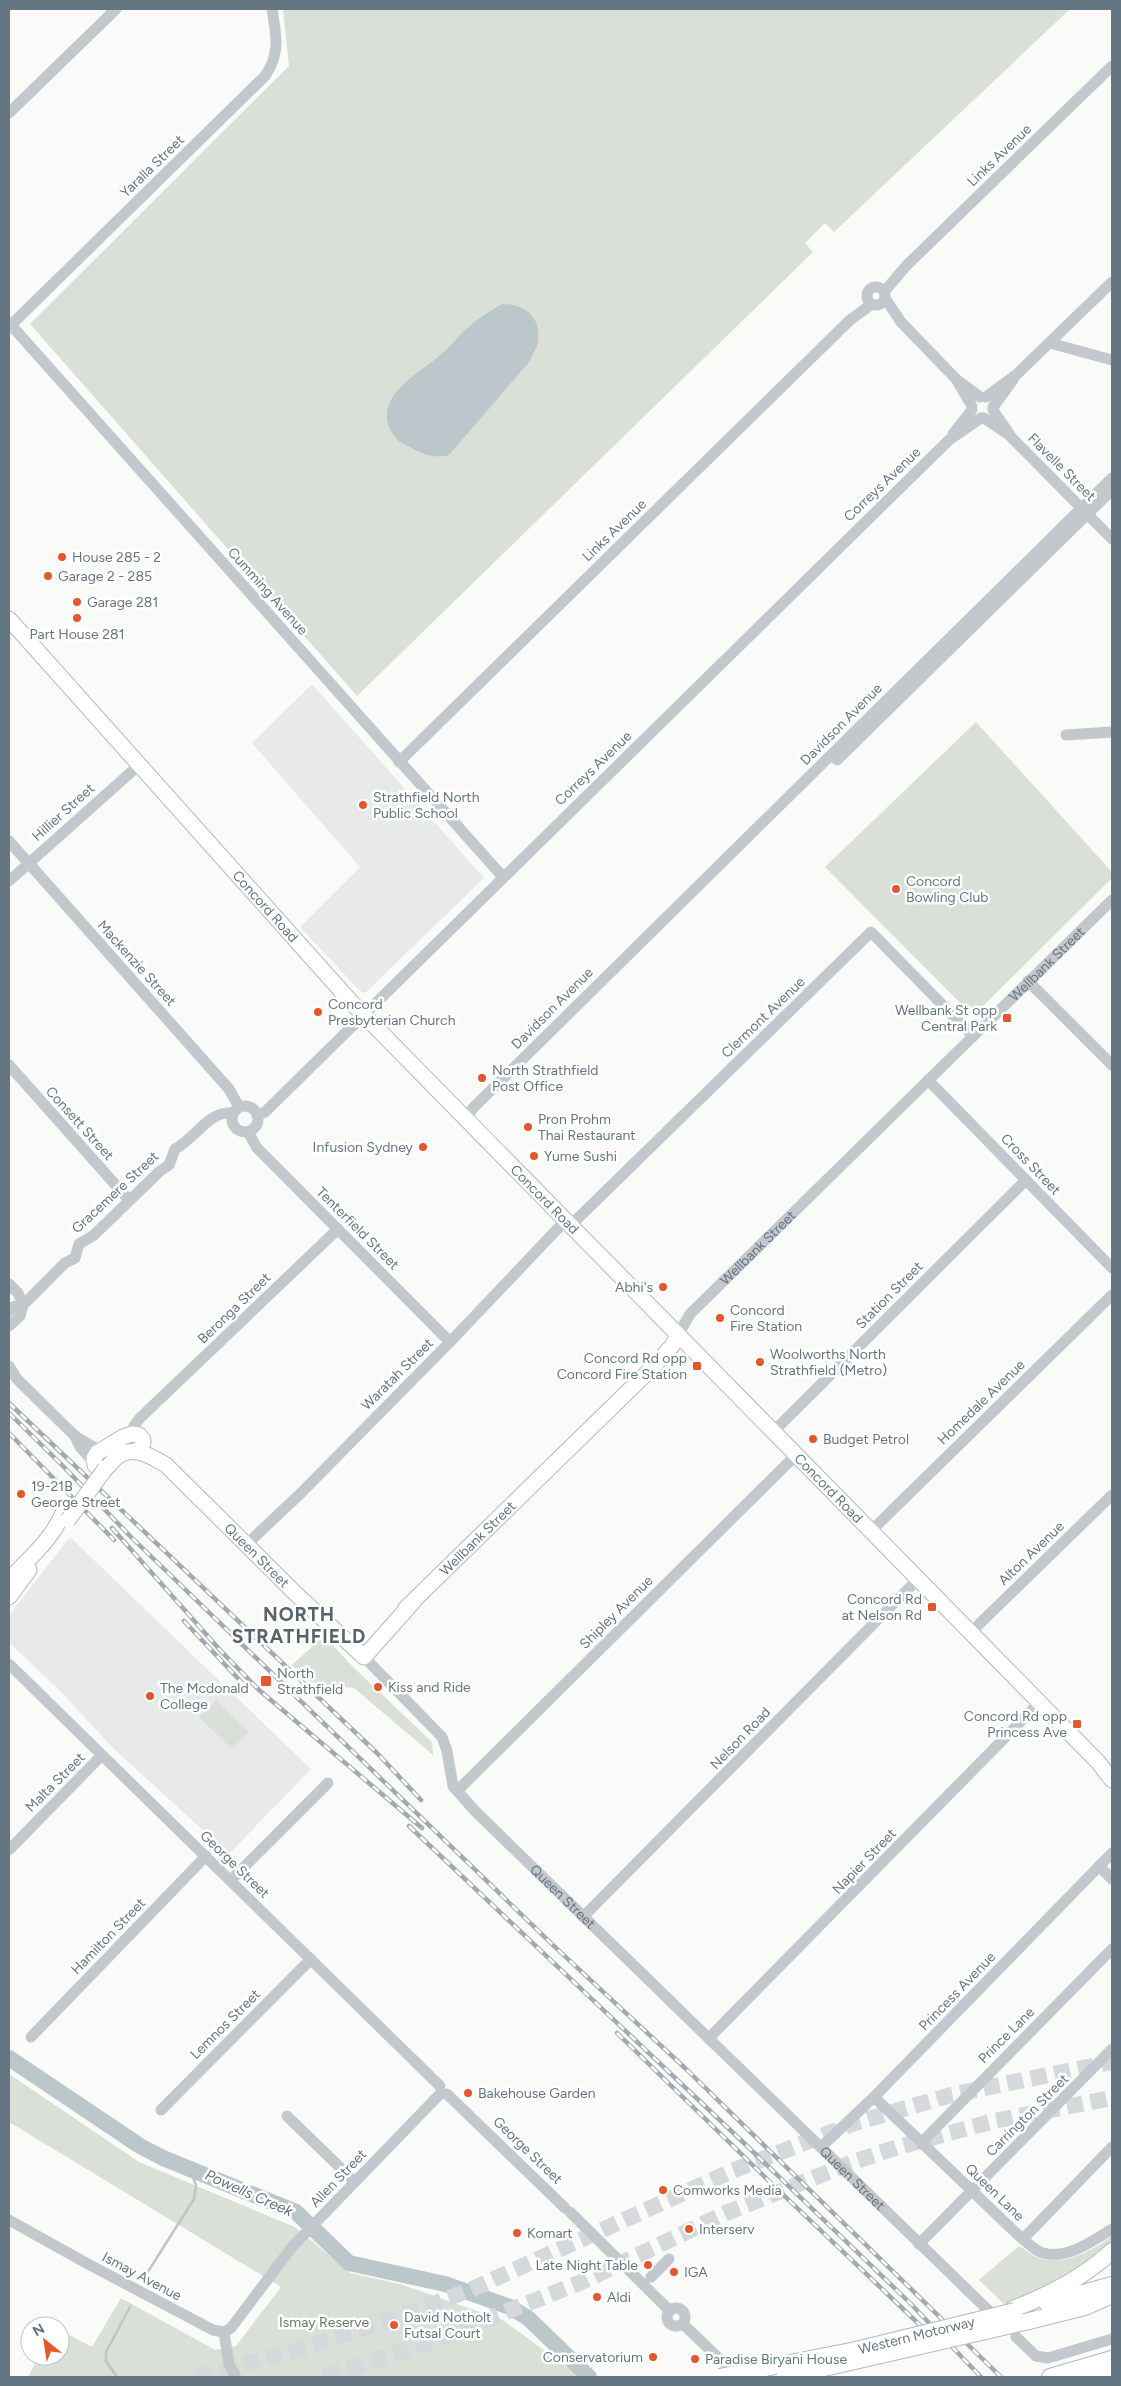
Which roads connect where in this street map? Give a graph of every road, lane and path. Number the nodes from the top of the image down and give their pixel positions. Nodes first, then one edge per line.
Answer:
1 (116, 9) edge
2 (272, 9) edge
3 (1112, 66) edge
4 (9, 113) edge
5 (1112, 282) edge
6 (877, 297) junction
7 (10, 326) edge
8 (1050, 343) junction
9 (1112, 360) edge
10 (956, 379) junction
11 (988, 403) junction
12 (972, 408) junction
13 (982, 418) junction
14 (1012, 438) junction
15 (949, 440) junction
16 (1112, 478) edge
17 (1112, 490) edge
18 (1084, 511) junction
19 (1112, 539) edge
20 (9, 619) edge
21 (1112, 732) edge
22 (1066, 735) dead end
23 (399, 762) junction
24 (138, 766) junction
25 (9, 841) edge
26 (29, 863) junction
27 (503, 876) junction
28 (9, 881) edge
29 (1112, 900) edge
30 (1028, 981) junction
31 (363, 1014) junction
32 (973, 1036) junction
33 (9, 1065) edge
34 (1112, 1065) edge
35 (928, 1080) junction
36 (236, 1110) junction
37 (258, 1115) junction
38 (466, 1119) junction
39 (248, 1132) junction
40 (1026, 1180) junction
41 (129, 1200) junction
42 (568, 1223) junction
43 (338, 1229) junction
44 (1112, 1268) edge
45 (9, 1284) edge
46 (9, 1294) edge
47 (1112, 1294) edge
48 (23, 1305) junction
49 (9, 1311) edge
50 (9, 1326) edge
51 (678, 1335) junction
52 (450, 1342) junction
53 (9, 1366) edge
54 (13, 1377) edge
55 (773, 1432) junction
56 (138, 1440) junction
57 (796, 1455) junction
58 (97, 1463) junction
59 (1112, 1495) edge
60 (871, 1531) junction
61 (246, 1544) junction
62 (37, 1553) junction
63 (918, 1579) junction
64 (9, 1580) edge
65 (9, 1597) edge
66 (413, 1602) junction
67 (970, 1633) junction
68 (370, 1638) junction
69 (347, 1642) junction
70 (362, 1656) junction
71 (9, 1664) edge
72 (1039, 1703) junction
73 (101, 1756) junction
74 (1098, 1762) junction
75 (1112, 1773) edge
76 (1112, 1780) edge
77 (328, 1783) dead end
78 (457, 1791) junction
79 (9, 1850) edge
80 (1112, 1853) edge
81 (206, 1856) junction
82 (1099, 1866) junction
83 (1112, 1879) edge
84 (231, 1880) junction
85 (583, 1917) junction
86 (1112, 1950) edge
87 (311, 1959) junction
88 (31, 2037) dead end
89 (709, 2038) junction
90 (1112, 2049) edge
91 (443, 2091) junction
92 (874, 2097) junction
93 (161, 2110) dead end
94 (287, 2116) dead end
95 (921, 2143) junction
96 (821, 2147) junction
97 (1112, 2147) edge
98 (355, 2182) junction
99 (972, 2192) junction
100 (9, 2220) edge
101 (1112, 2229) edge
102 (1023, 2239) junction
103 (919, 2244) junction
104 (1112, 2251) edge
105 (669, 2259) dead end
106 (651, 2277) dead end
107 (1112, 2285) edge
108 (1112, 2295) edge
109 (1112, 2302) edge
110 (1085, 2306) junction
111 (1014, 2310) junction
112 (989, 2314) junction
113 (224, 2332) junction
114 (1016, 2337) dead end
115 (1112, 2339) edge
116 (1112, 2359) edge
117 (1112, 2372) edge
118 (725, 2373) edge
119 (235, 2375) dead end
120 (786, 2377) edge
121 (1050, 2377) edge
122 (1090, 2377) edge

1 - 4 street
2 - 7 street, Yaralla Street
3 - 6 street, Links Avenue
5 - 8 street
6 - 10 street, Flavelle Street
6 - 23 street, Links Avenue
7 - 23 street, Cumming Avenue
8 - 9 street
8 - 11 street
10 - 11 street, Flavelle Street
10 - 12 street, Flavelle Street
11 - 12 street, Correys Avenue
11 - 13 street, Correys Avenue
11 - 14 street, Flavelle Street
12 - 13 street, Flavelle Street
12 - 15 street, Correys Avenue
13 - 14 street, Flavelle Street
13 - 15 street, Correys Avenue
14 - 18 street, Flavelle Street
15 - 27 street, Correys Avenue
16 - 18 street, Davidson Avenue
17 - 18 street, Davidson Avenue
18 - 19 street, Flavelle Street
18 - 38 street, Davidson Avenue
20 - 24 main road, Concord Road
21 - 22 street
23 - 27 street, Cumming Avenue
24 - 26 street, Hillier Street
24 - 31 main road, Concord Road
25 - 26 street, Mackenzie Street
26 - 28 street, Hillier Street
26 - 36 street, Mackenzie Street
27 - 31 street, Correys Avenue
29 - 30 street, Wellbank Street
30 - 32 street, Wellbank Street
30 - 34 street
31 - 37 street, Correys Avenue
31 - 38 main road, Concord Road
32 - 35 street, Wellbank Street
32 - 42 street, Clermont Avenue
33 - 41 street, Consett Street
35 - 40 street, Cross Street
35 - 51 street, Wellbank Street
36 - 37 street
36 - 39 street
36 - 41 street, Gracemere Street
37 - 39 street
38 - 42 main road, Concord Road
39 - 43 street, Tenterfield Street
40 - 44 street, Cross Street
40 - 55 street, Station Street
41 - 48 street, Gracemere Street
42 - 51 main road, Concord Road
42 - 52 street, Waratah Street
43 - 52 street, Tenterfield Street
43 - 56 street, Beronga Street
45 - 48 street
46 - 48 street
47 - 60 street, Homedale Avenue
48 - 49 street
48 - 50 street
51 - 55 main road, Concord Road
51 - 66 main road, Wellbank Street
52 - 61 street, Waratah Street
53 - 54 street
54 - 58 street
55 - 57 main road, Concord Road
56 - 58 main road
56 - 61 main road, Queen Street
57 - 60 main road, Concord Road
57 - 78 street, Shipley Avenue
58 - 62 main road
59 - 67 street, Alton Avenue
60 - 63 main road, Concord Road
61 - 69 main road, Queen Street
62 - 64 main road
62 - 65 main road
63 - 67 main road, Concord Road
63 - 85 street, Nelson Road
66 - 68 main road, Wellbank Street
66 - 70 main road, Wellbank Street
67 - 72 main road, Concord Road
68 - 69 main road
68 - 70 main road, Wellbank Street
69 - 70 main road, Queen Street
70 - 78 street, Queen Street
71 - 73 street, George Street
72 - 74 main road, Concord Road
72 - 89 street, Napier Street
73 - 79 street, Malta Street
73 - 81 street, George Street
74 - 75 main road, Concord Road
74 - 76 main road, Concord Road
77 - 84 street
78 - 85 street, Queen Street
80 - 82 street, Princess Avenue
81 - 84 street, George Street
81 - 88 street, Hamilton Street
82 - 83 street
82 - 92 street, Princess Avenue
84 - 87 street, George Street
85 - 89 street, Queen Street
86 - 95 street, Prince Lane
87 - 91 street, George Street
87 - 93 street, Lemnos Street
89 - 96 street, Queen Street
90 - 99 street, Carrington Street
91 - 98 street, Allen Street
91 - 118 street, George Street
92 - 95 street, Queen Lane
92 - 96 street, Princess Avenue
94 - 98 street
95 - 99 street, Queen Lane
96 - 103 street, Queen Street
97 - 102 street
98 - 113 street, Allen Street
99 - 102 street, Queen Lane
99 - 103 street, Carrington Street
100 - 113 street, Ismay Avenue
101 - 102 street, Queen Lane
103 - 112 street, Queen Street
104 - 111 highway
105 - 106 street
107 - 111 highway
108 - 110 highway, Western Motorway
109 - 110 highway
110 - 120 highway, Western Motorway, bridge
111 - 112 highway, Western Motorway, bridge
112 - 118 highway, Western Motorway, bridge
113 - 119 street
114 - 115 street
116 - 121 highway
117 - 122 highway

